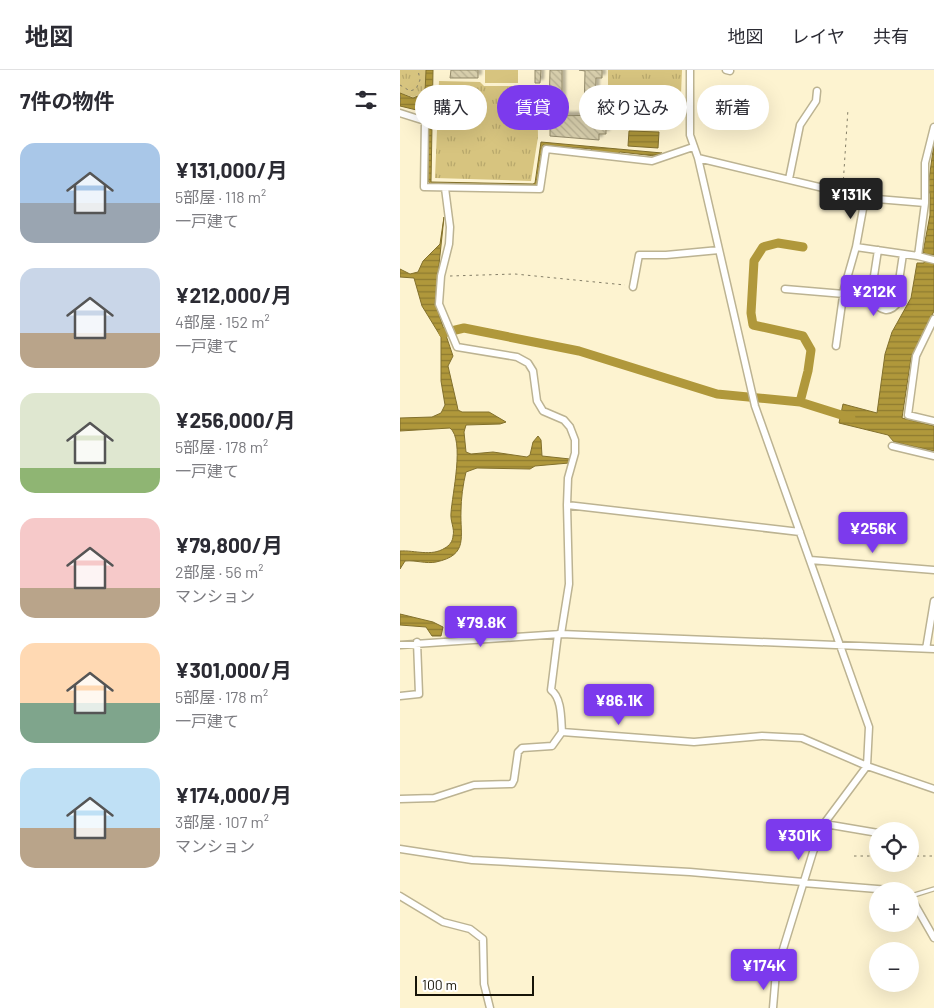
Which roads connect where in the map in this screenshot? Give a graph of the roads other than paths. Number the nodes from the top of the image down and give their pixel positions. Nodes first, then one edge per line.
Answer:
1 (690, 70) edge
2 (817, 91) dead end
3 (400, 113) edge
4 (934, 127) edge
5 (693, 148) junction
6 (698, 158) junction
7 (789, 179) junction
8 (445, 188) junction
9 (864, 198) junction
10 (925, 204) junction
11 (856, 247) junction
12 (720, 250) junction
13 (878, 250) junction
14 (903, 254) junction
15 (921, 257) junction
16 (934, 260) edge
17 (874, 276) dead end
18 (633, 286) road end
19 (785, 289) dead end
20 (844, 294) junction
21 (934, 318) edge
22 (926, 333) junction
23 (934, 336) edge
24 (836, 346) dead end
25 (934, 421) edge
26 (892, 446) dead end
27 (934, 456) edge
28 (567, 505) junction
29 (800, 532) junction
30 (810, 560) junction
31 (934, 570) edge
32 (934, 601) edge
33 (560, 634) junction
34 (417, 642) junction
35 (400, 645) edge
36 (840, 645) junction
37 (926, 649) junction
38 (934, 649) edge
39 (400, 696) edge
40 (562, 732) junction
41 (867, 766) junction
42 (934, 789) edge
43 (400, 799) edge
44 (825, 824) junction
45 (869, 831) edge
46 (400, 849) edge
47 (803, 883) junction
48 (869, 888) edge
49 (934, 889) edge
50 (919, 893) edge
51 (400, 896) edge
52 (919, 912) edge
53 (934, 938) edge
54 (490, 1008) edge
55 (773, 1008) edge

1 - 5 street
2 - 7 street
3 - 8 street
4 - 10 street
5 - 6 street
5 - 8 street
6 - 7 street
6 - 12 street
7 - 9 street
8 - 28 street
9 - 10 street
9 - 11 street
10 - 15 street
11 - 13 street
11 - 20 street
12 - 18 street
12 - 29 street
13 - 14 street
13 - 17 street
14 - 15 street
14 - 20 street
15 - 16 street
19 - 20 street
20 - 24 street
21 - 22 street
22 - 23 street
22 - 25 street
26 - 27 street
28 - 29 street
28 - 33 street
29 - 30 street
30 - 31 street
30 - 36 street
32 - 37 street
33 - 34 street
33 - 36 street
33 - 40 street
34 - 35 street
34 - 39 street
36 - 37 street
36 - 41 street
37 - 38 street
40 - 41 street
40 - 43 street
41 - 42 street
41 - 44 street
44 - 45 street
44 - 47 street
46 - 47 street
47 - 48 street
47 - 55 street
49 - 50 lane
51 - 54 street
52 - 53 street

